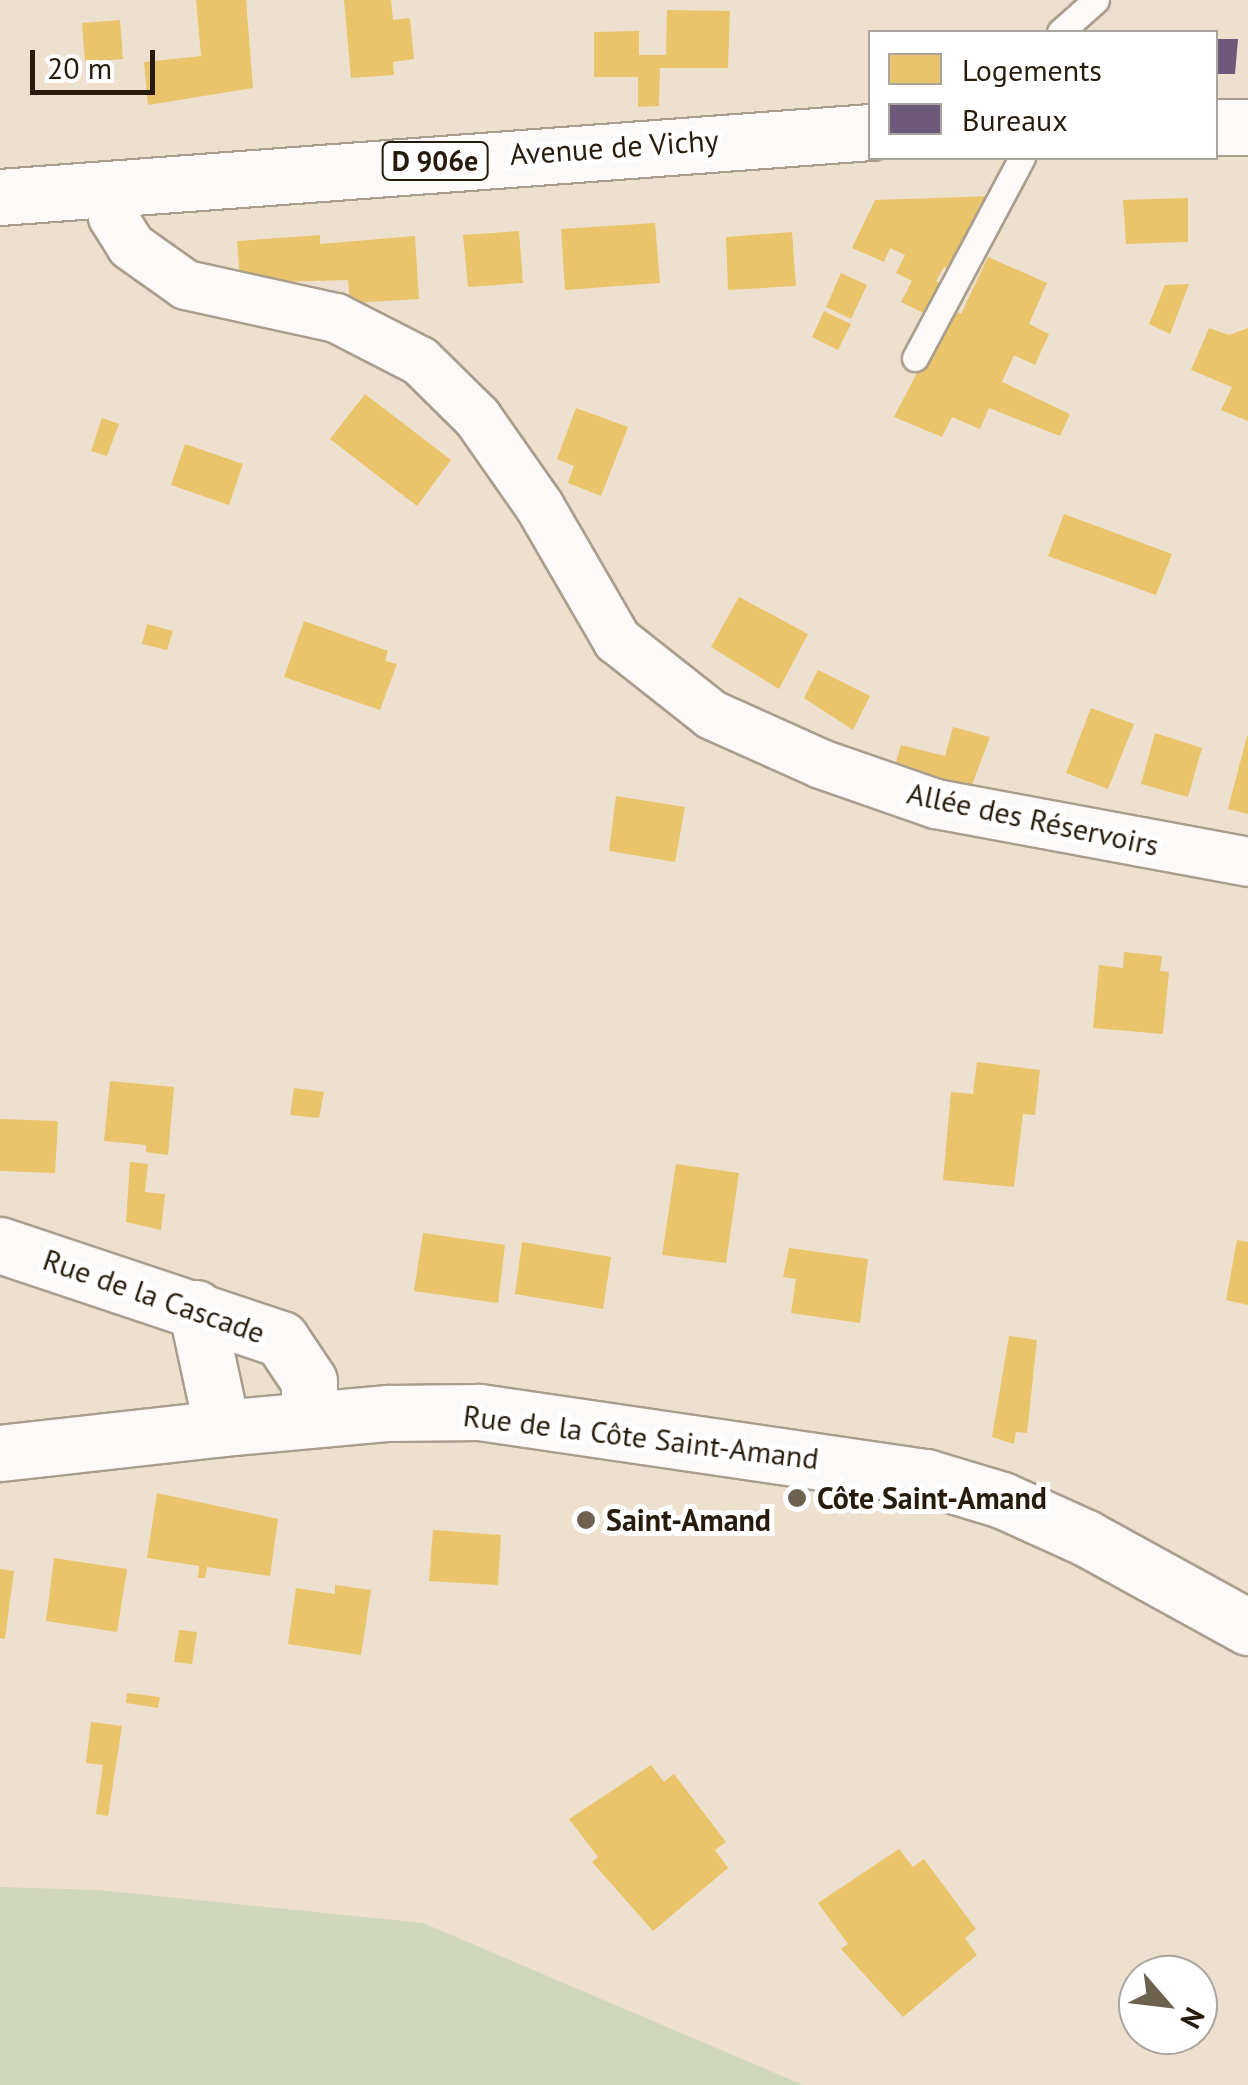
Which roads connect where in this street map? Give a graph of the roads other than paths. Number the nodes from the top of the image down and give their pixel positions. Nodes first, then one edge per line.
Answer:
1 (1096, 0) edge
2 (1062, 30) edge
3 (1218, 127) edge
4 (1248, 127) edge
5 (868, 132) edge
6 (1021, 160) edge
7 (109, 190) junction
8 (0, 197) edge
9 (915, 358) dead end
10 (1248, 862) edge
11 (0, 1244) edge
12 (196, 1308) junction
13 (309, 1420) junction
14 (222, 1428) junction
15 (0, 1452) edge
16 (1248, 1627) edge

1 - 2 lane
3 - 4 main road
5 - 7 main road, Avenue de Vichy / D 906e
6 - 9 lane
7 - 8 main road, Avenue de Vichy / D 906e
7 - 10 street, Allée des Réservoirs
11 - 12 main road, Rue de la Cascade
12 - 13 main road, Rue de la Cascade
12 - 14 main road
13 - 14 main road, Rue de la Côte Saint-Amand
13 - 16 main road, Rue de la Côte Saint-Amand
14 - 15 main road, Rue de la Côte Saint-Amand

